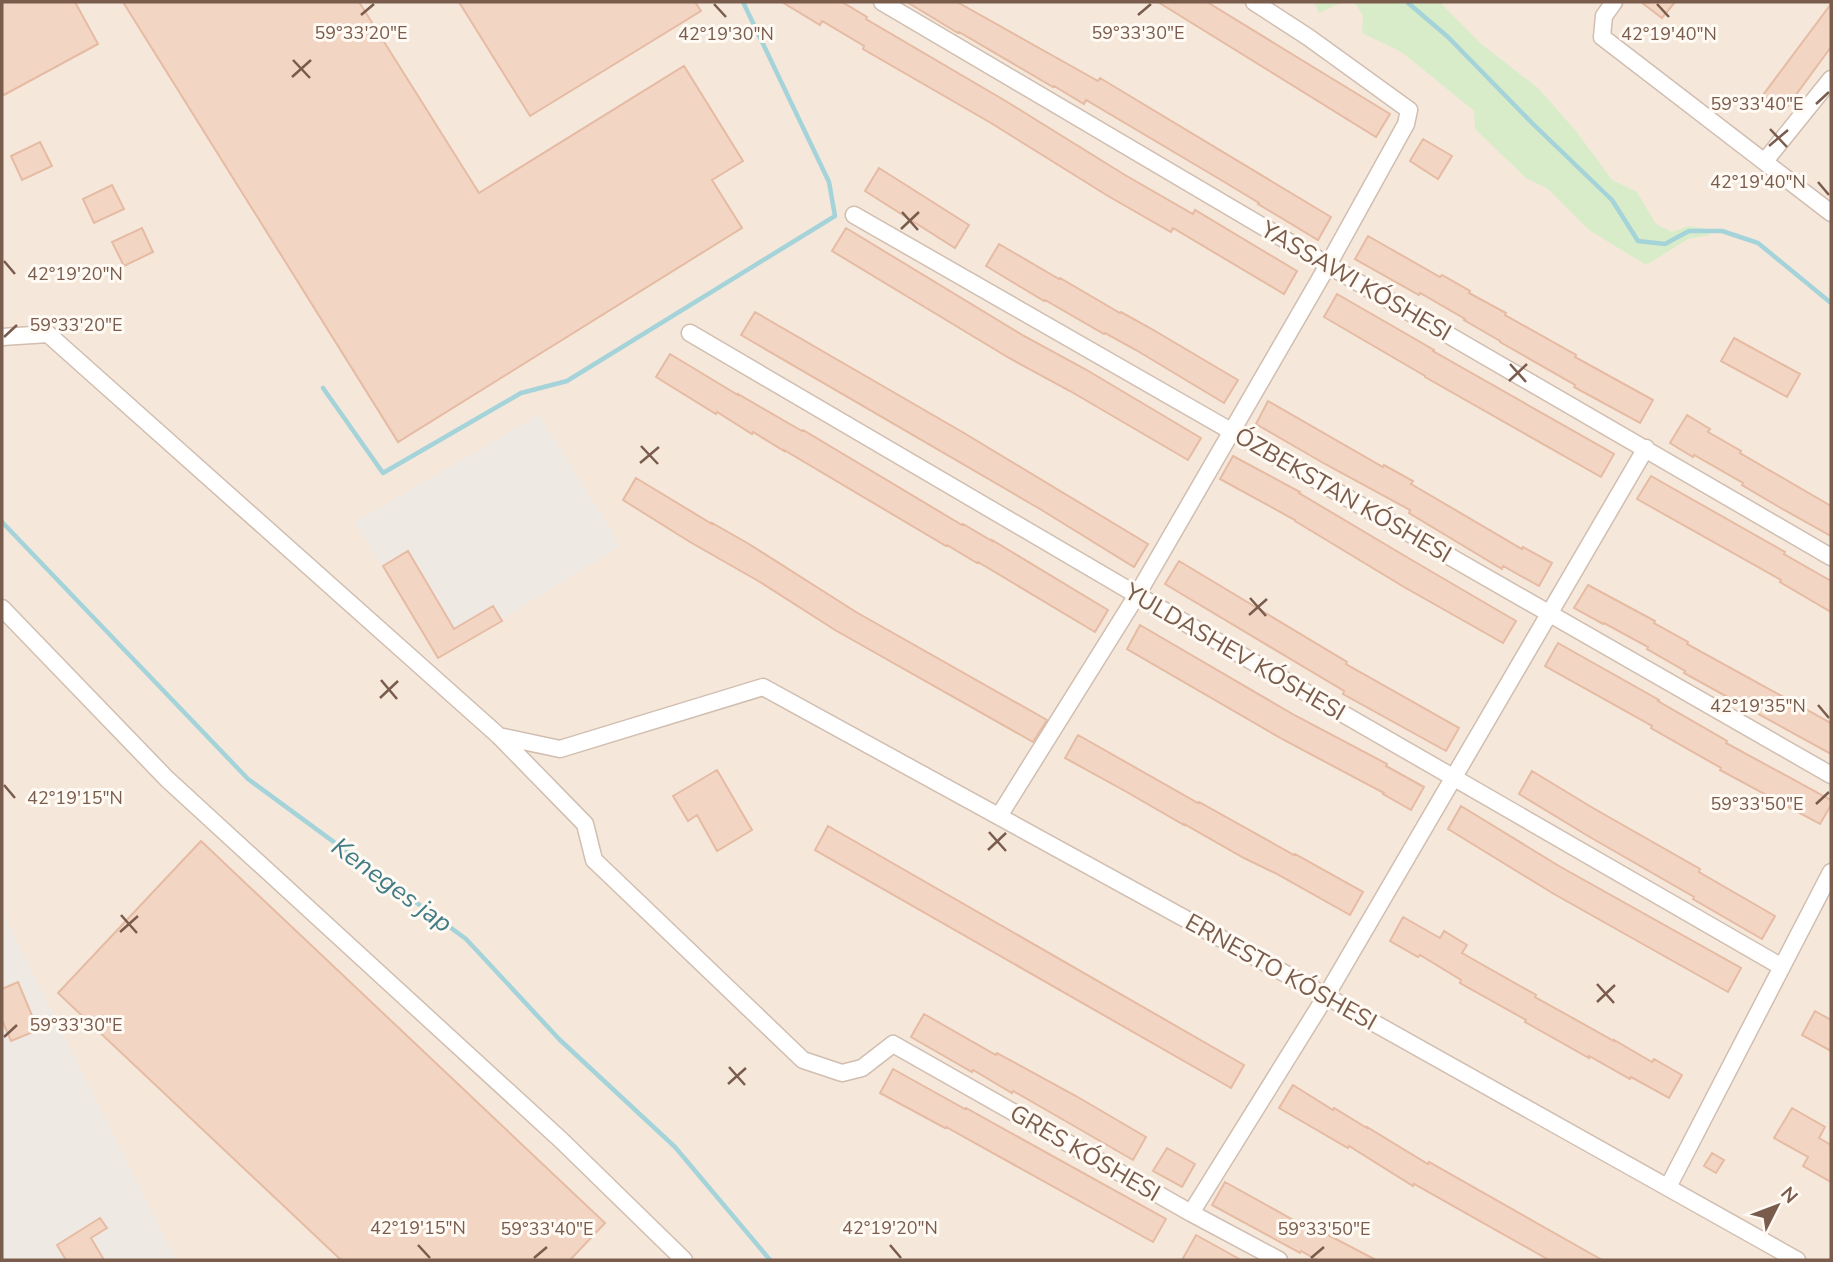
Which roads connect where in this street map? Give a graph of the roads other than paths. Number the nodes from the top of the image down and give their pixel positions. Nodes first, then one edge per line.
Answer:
1 (881, 2) edge
2 (1254, 2) edge
3 (1615, 2) edge
4 (1831, 79) edge
5 (1765, 161) junction
6 (1831, 213) edge
7 (854, 215) dead end
8 (1328, 265) junction
9 (690, 333) dead end
10 (2, 337) edge
11 (1232, 432) junction
12 (1646, 448) junction
13 (1831, 557) edge
14 (1137, 595) junction
15 (2, 608) edge
16 (1551, 613) junction
17 (499, 736) junction
18 (1831, 775) edge
19 (1455, 778) junction
20 (999, 816) junction
21 (1831, 872) edge
22 (1782, 967) junction
23 (1326, 996) junction
24 (1668, 1187) junction
25 (1191, 1213) junction
26 (684, 1260) edge
27 (1279, 1260) edge
28 (1797, 1260) edge

1 - 8 street, YASSAWI KÓSHESI
2 - 8 street
3 - 5 street
4 - 5 street
5 - 6 street
7 - 11 street, ÓZBEKSTAN KÓSHESI
8 - 11 street
8 - 12 street, YASSAWI KÓSHESI
9 - 14 street, YULDASHEV KÓSHESI
10 - 17 street
11 - 14 street
11 - 16 street, ÓZBEKSTAN KÓSHESI
12 - 13 street, YASSAWI KÓSHESI
12 - 16 street
14 - 19 street, YULDASHEV KÓSHESI
14 - 20 street
15 - 26 street
16 - 18 street, ÓZBEKSTAN KÓSHESI
16 - 19 street
17 - 20 street, ERNESTO KÓSHESI
17 - 25 street, GRES KÓSHESI
19 - 22 street, YULDASHEV KÓSHESI
19 - 23 street
20 - 23 street, ERNESTO KÓSHESI
21 - 22 street
22 - 24 street
23 - 24 street, ERNESTO KÓSHESI
23 - 25 street
24 - 28 street, ERNESTO KÓSHESI
25 - 27 street, GRES KÓSHESI

